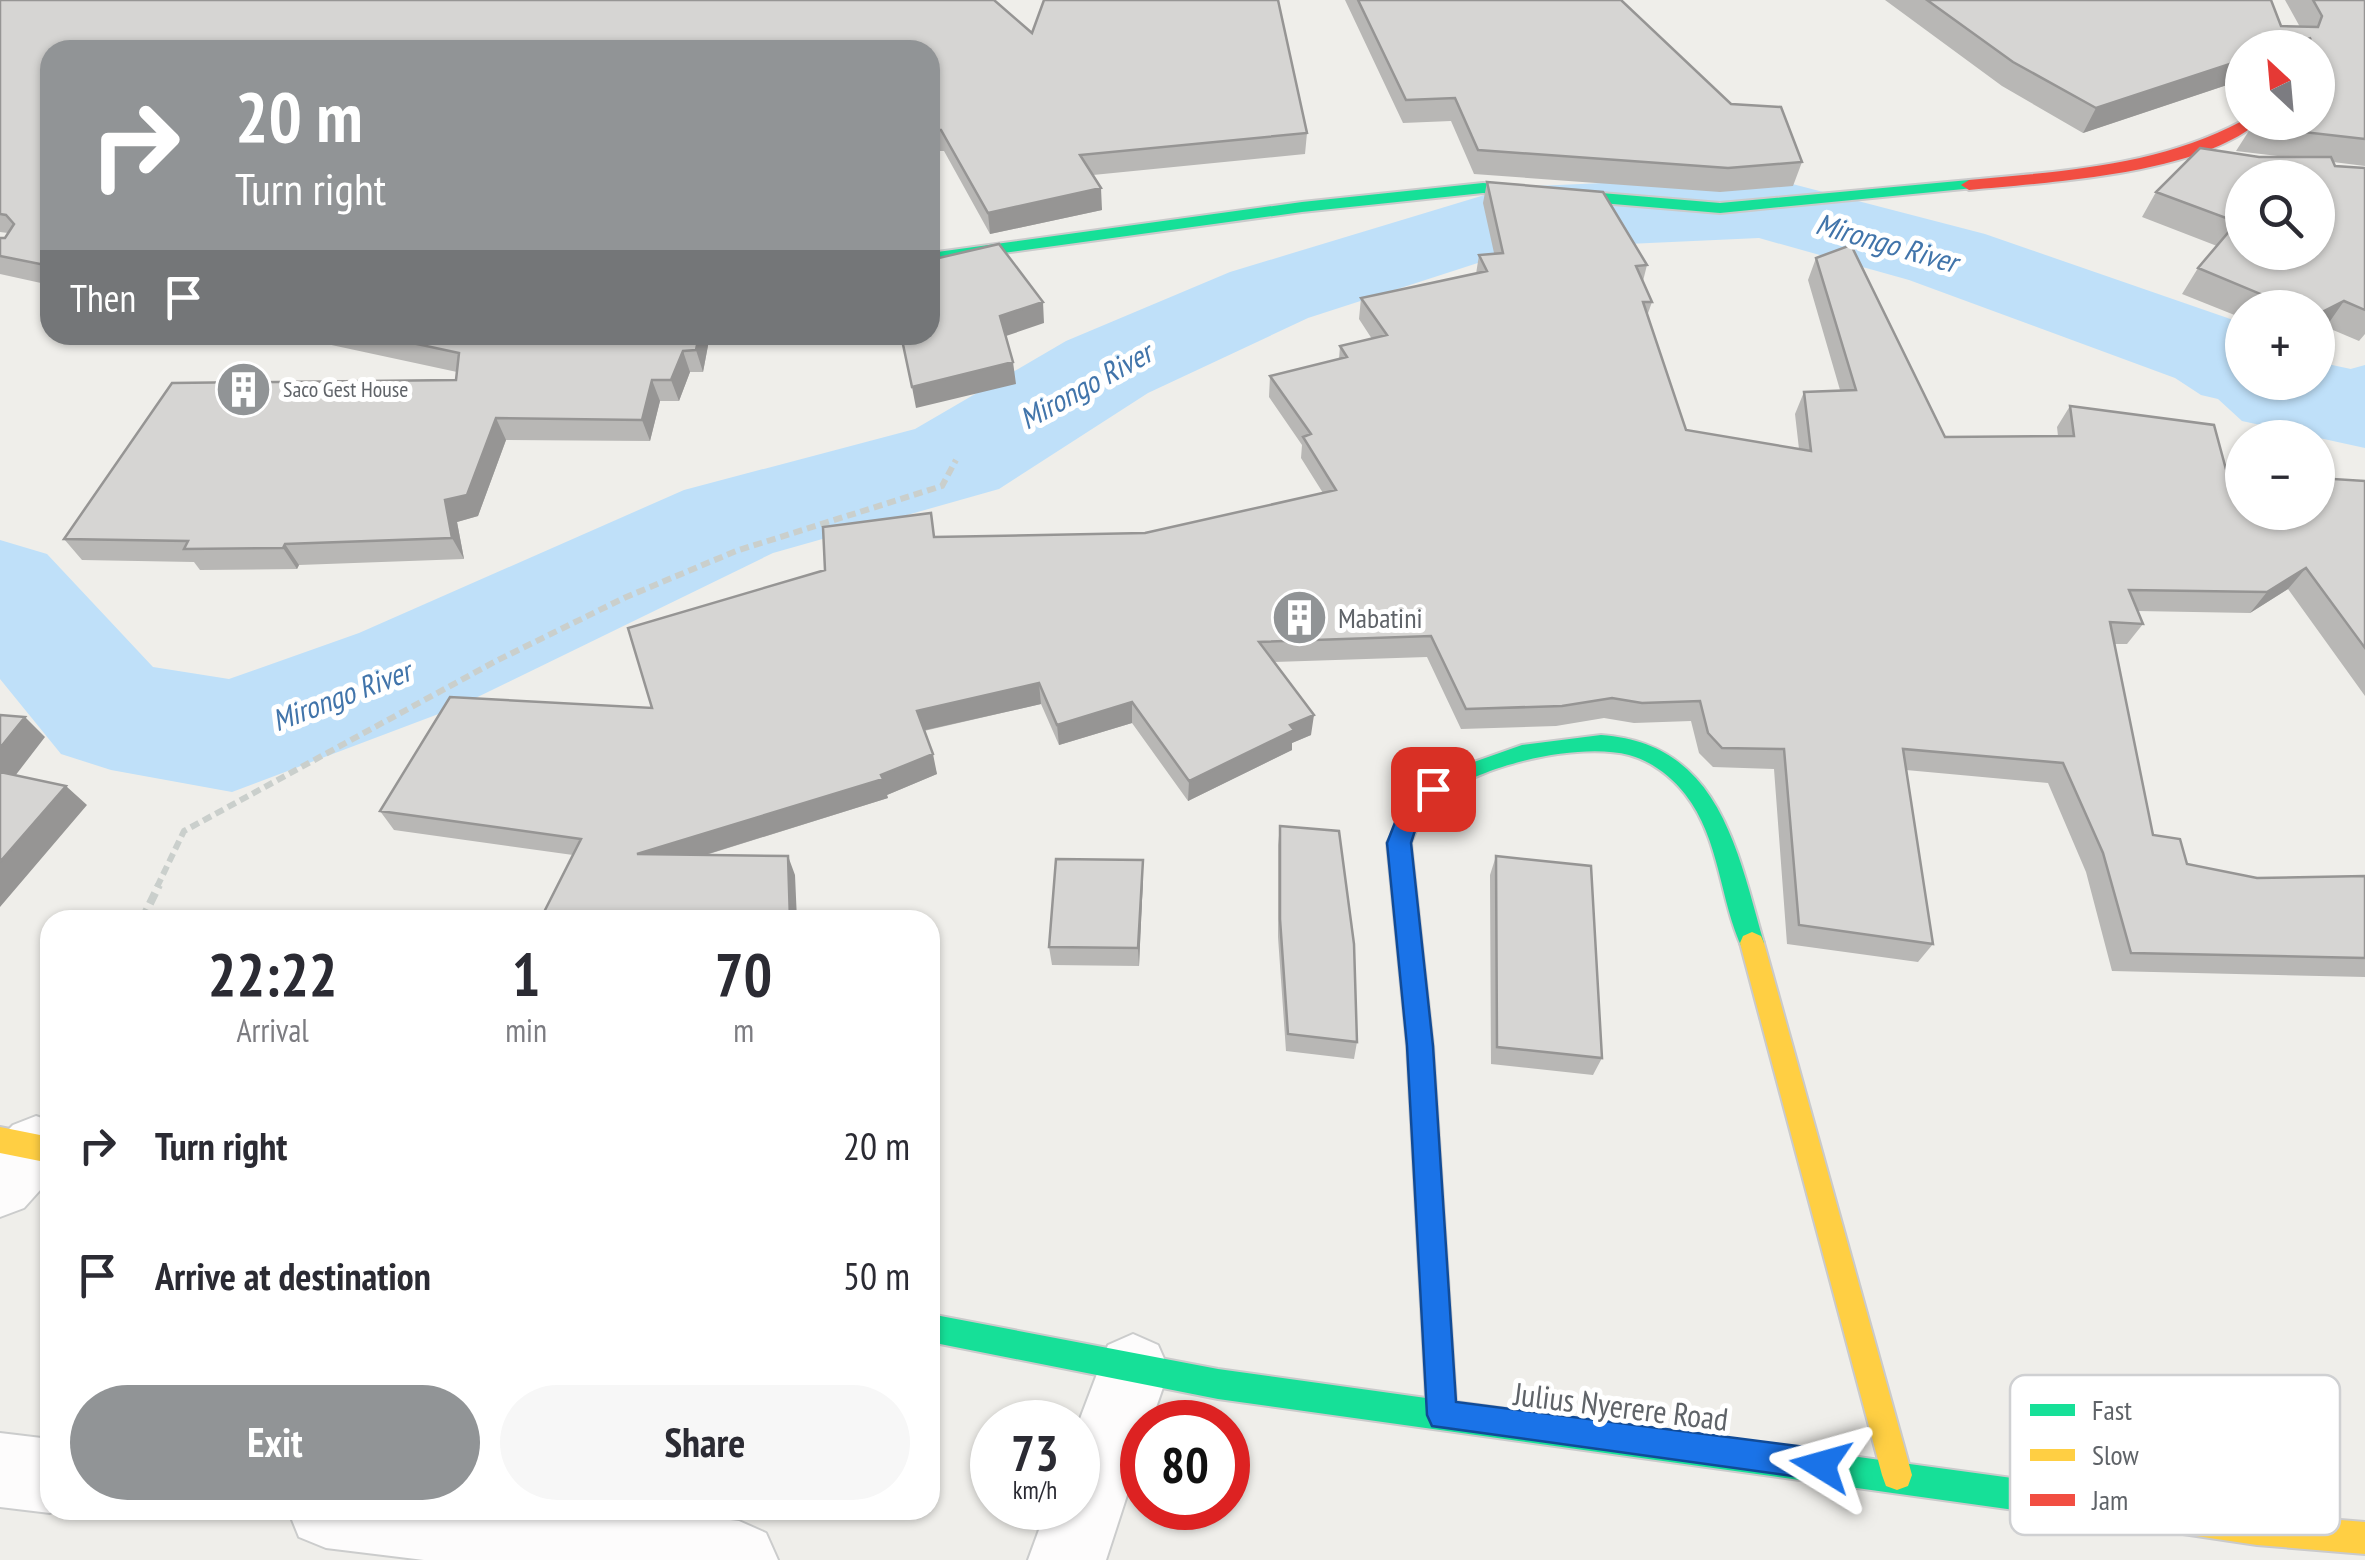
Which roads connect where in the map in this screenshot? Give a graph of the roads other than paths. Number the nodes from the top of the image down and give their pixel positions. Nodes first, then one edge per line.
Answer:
1 (2225, 135) edge
2 (2175, 158) junction
3 (2225, 164) edge
4 (940, 257) edge
5 (940, 1330) edge
6 (1133, 1370) junction
7 (1442, 1415) junction
8 (0, 1470) edge
9 (40, 1475) edge
10 (1897, 1475) junction
11 (2010, 1492) edge
12 (408, 1520) edge
13 (2329, 1535) edge
14 (2365, 1538) edge
15 (738, 1560) edge
16 (1067, 1560) edge

1 - 2 main road
2 - 3 street
2 - 4 main road
5 - 6 main road, Julius Nyerere Road
6 - 7 main road, Julius Nyerere Road
6 - 16 street
7 - 10 main road, Julius Nyerere Road
7 - 10 main road
8 - 9 street
10 - 11 main road, Julius Nyerere Road
12 - 15 street
13 - 14 main road, Julius Nyerere Road

